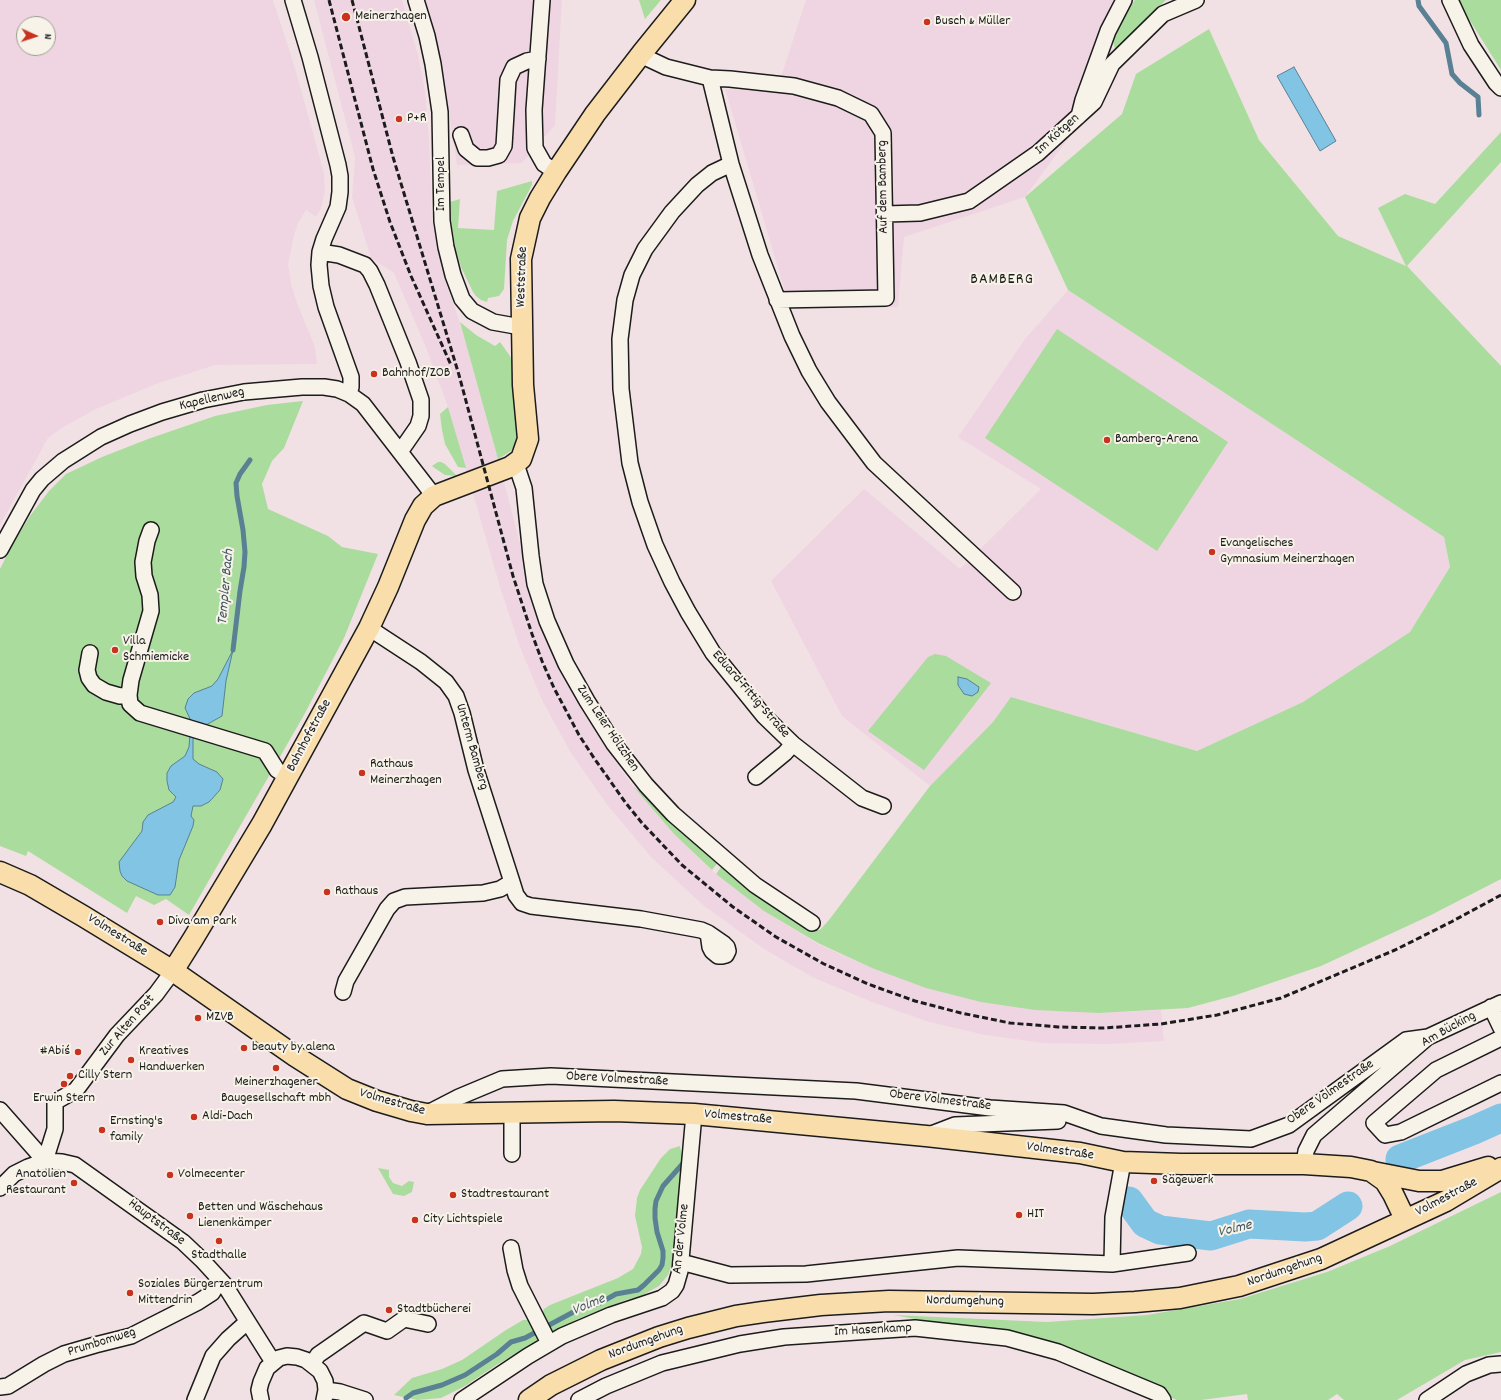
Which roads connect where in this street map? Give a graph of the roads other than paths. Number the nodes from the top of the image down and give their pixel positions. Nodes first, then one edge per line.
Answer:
1 (293, 0) edge
2 (416, 0) edge
3 (542, 0) edge
4 (685, 0) edge
5 (1124, 0) edge
6 (1196, 0) edge
7 (1450, 0) edge
8 (642, 53) junction
9 (538, 59) junction
10 (710, 78) junction
11 (1501, 88) edge
12 (1079, 116) junction
13 (461, 135) dead end
14 (731, 164) junction
15 (556, 172) junction
16 (885, 214) junction
17 (320, 252) junction
18 (777, 300) junction
19 (521, 327) junction
20 (349, 394) junction
21 (400, 452) junction
22 (516, 464) junction
23 (434, 496) junction
24 (150, 530) dead end
25 (0, 550) edge
26 (1013, 592) dead end
27 (369, 628) junction
28 (90, 653) dead end
29 (129, 695) junction
30 (793, 744) junction
31 (288, 777) junction
32 (756, 777) dead end
33 (883, 806) dead end
34 (0, 872) edge
35 (512, 882) junction
36 (812, 922) dead end
37 (708, 933) dead end
38 (173, 971) junction
39 (343, 992) dead end
40 (1496, 1005) edge
41 (1501, 1028) edge
42 (1428, 1037) junction
43 (1501, 1038) edge
44 (1501, 1083) edge
45 (0, 1110) edge
46 (512, 1112) junction
47 (426, 1114) junction
48 (694, 1114) junction
49 (1080, 1120) junction
50 (926, 1136) junction
51 (512, 1154) dead end
52 (45, 1161) junction
53 (1123, 1162) junction
54 (1501, 1162) edge
55 (1304, 1164) junction
56 (1501, 1168) edge
57 (1371, 1171) junction
58 (0, 1188) edge
59 (1405, 1220) junction
60 (511, 1248) dead end
61 (1188, 1253) dead end
62 (681, 1262) junction
63 (1112, 1264) junction
64 (220, 1280) junction
65 (247, 1322) junction
66 (428, 1324) dead end
67 (549, 1343) junction
68 (273, 1362) junction
69 (312, 1364) junction
70 (1501, 1364) edge
71 (0, 1387) edge
72 (325, 1395) edge
73 (195, 1400) edge
74 (261, 1400) edge
75 (365, 1400) edge
76 (462, 1400) edge
77 (529, 1400) edge
78 (579, 1400) edge
79 (1163, 1400) edge
80 (1427, 1400) edge

1 - 17 street
2 - 19 street, Im Tempel
3 - 9 street
4 - 8 main road, Weststraße
5 - 12 street
6 - 12 street, Im Kötgen
7 - 11 street
8 - 10 street, Auf dem Bamberg
8 - 15 main road, Weststraße
9 - 13 street
9 - 15 street
10 - 14 street
10 - 16 street, Auf dem Bamberg
12 - 16 street, Im Kötgen
14 - 18 street
14 - 30 street, Eduard-Fittig-Straße
15 - 19 main road, Weststraße
16 - 18 street, Auf dem Bamberg
17 - 20 street
17 - 21 street
18 - 26 street
19 - 22 main road, Weststraße
20 - 21 street, Kapellenweg
20 - 25 street, Kapellenweg
21 - 23 street, Kapellenweg
22 - 23 main road
22 - 36 street, Zum Leier Hölzchen
23 - 27 main road, Bahnhofstraße
24 - 29 street
27 - 31 main road, Bahnhofstraße
27 - 35 street, Unterm Bamberg
28 - 29 street
29 - 31 street
30 - 32 street
30 - 33 street, Eduard-Fittig-Straße
31 - 38 main road, Bahnhofstraße
34 - 38 main road, Volmestraße
35 - 37 street, Unterm Bamberg
35 - 39 street
38 - 47 main road, Volmestraße
38 - 52 street, Zur Alten Post
40 - 41 street
40 - 42 street, Am Bücking
42 - 49 street, Obere Volmestraße
42 - 55 street, Am Bücking
43 - 44 street
45 - 52 street
46 - 47 main road, Volmestraße
46 - 48 main road, Volmestraße
46 - 51 street
47 - 49 street, Obere Volmestraße
48 - 50 main road, Volmestraße
48 - 62 street, An der Volme
49 - 50 street
50 - 53 main road, Volmestraße
52 - 58 street, Hauptstraße
52 - 64 street, Hauptstraße
53 - 55 main road, Volmestraße
53 - 63 street
54 - 57 main road
55 - 57 main road, Volmestraße
56 - 59 main road, Volmestraße
57 - 59 main road, Volmestraße
59 - 77 main road, Nordumgehung
60 - 67 street
61 - 63 street
62 - 63 street
62 - 67 street, An der Volme
64 - 65 street, Hauptstraße
64 - 71 street, Prumbomweg
65 - 68 street, Hauptstraße
65 - 73 street
66 - 69 street
67 - 76 street, An der Volme
68 - 69 street
68 - 74 street
69 - 72 street
70 - 80 street
72 - 75 street
78 - 79 street, Im Hasenkamp

